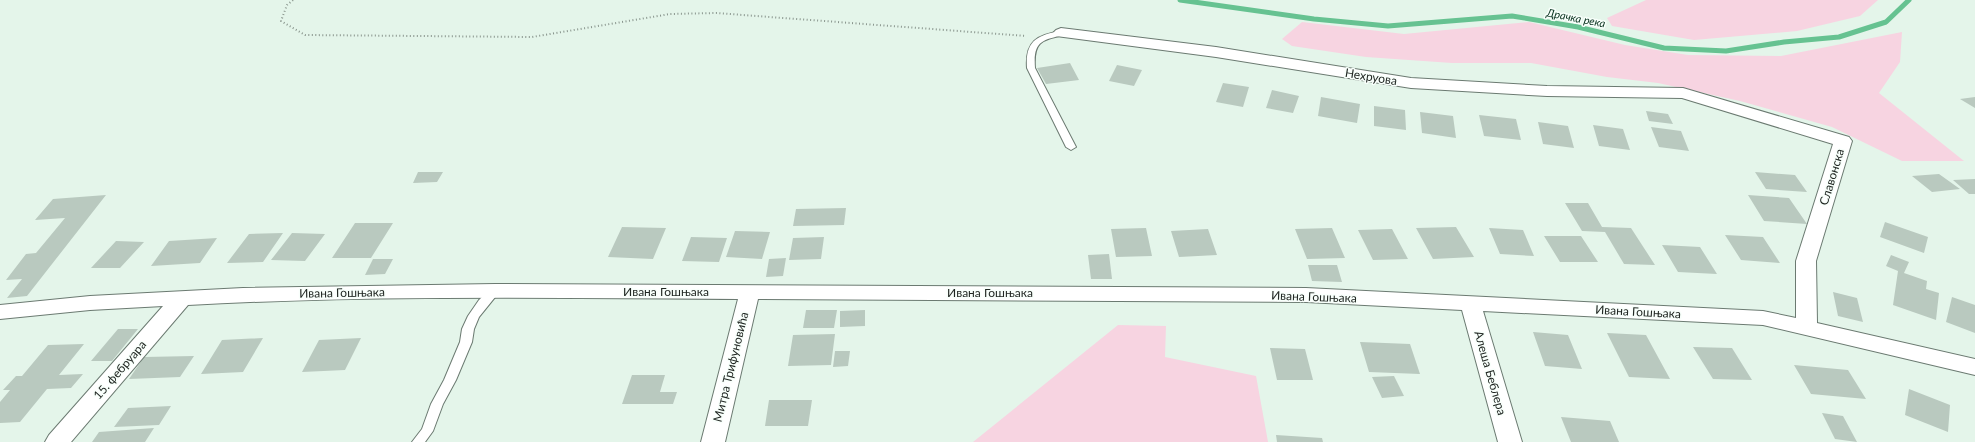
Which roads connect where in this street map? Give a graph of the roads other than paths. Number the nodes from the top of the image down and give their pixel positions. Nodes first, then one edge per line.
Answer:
1 (1061, 34) joint
2 (1683, 93) joint
3 (1071, 147) dead end
4 (495, 291) junction
5 (750, 292) junction
6 (182, 298) junction
7 (1471, 304) junction
8 (0, 312) edge
9 (1806, 328) junction
10 (1975, 367) edge
11 (57, 442) edge
12 (418, 442) edge
13 (712, 442) edge
14 (1510, 442) edge

1 - 2 street, Нехруова
1 - 3 lane
2 - 9 street, Славонска
4 - 5 street, Ивана Гошњака
4 - 6 street, Ивана Гошњака
4 - 12 lane
5 - 7 street, Ивана Гошњака
5 - 13 street, Митра Трифуновића
6 - 8 street, Ивана Гошњака
6 - 11 street, 15. фебруара
7 - 9 street, Ивана Гошњака
7 - 14 street, Алеша Беблера
9 - 10 street, Ивана Гошњака

